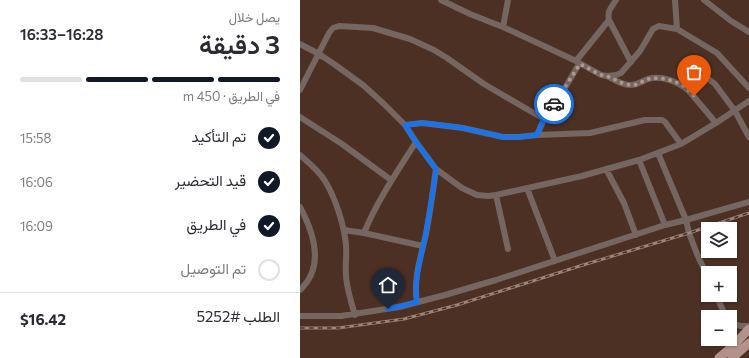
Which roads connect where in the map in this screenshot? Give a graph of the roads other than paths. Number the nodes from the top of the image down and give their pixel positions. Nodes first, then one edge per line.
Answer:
1 (441, 0) edge
2 (508, 0) edge
3 (616, 0) edge
4 (675, 0) edge
5 (704, 0) edge
6 (609, 20) junction
7 (503, 27) junction
8 (677, 29) junction
9 (749, 32) edge
10 (300, 44) edge
11 (319, 54) junction
12 (578, 62) junction
13 (631, 62) junction
14 (693, 67) dead end
15 (607, 76) junction
16 (749, 88) edge
17 (300, 90) edge
18 (749, 101) edge
19 (735, 111) junction
20 (300, 117) edge
21 (544, 118) junction
22 (716, 123) junction
23 (405, 125) junction
24 (537, 135) junction
25 (749, 137) edge
26 (416, 142) junction
27 (681, 144) junction
28 (658, 153) junction
29 (300, 155) edge
30 (639, 160) junction
31 (436, 169) junction
32 (606, 169) junction
33 (391, 180) junction
34 (527, 188) junction
35 (496, 195) junction
36 (749, 202) edge
37 (300, 207) edge
38 (303, 218) edge
39 (686, 220) junction
40 (664, 225) junction
41 (344, 230) junction
42 (364, 234) junction
43 (636, 235) junction
44 (423, 246) junction
45 (508, 249) dead end
46 (555, 261) junction
47 (702, 266) edge
48 (300, 290) edge
49 (417, 302) junction
50 (355, 315) junction
51 (300, 316) edge
52 (737, 325) edge
53 (749, 326) edge
54 (749, 329) edge
55 (749, 343) edge
56 (732, 347) joint
57 (719, 358) edge
58 (732, 358) edge

1 - 7 street
2 - 7 street
3 - 6 street
4 - 8 street
5 - 9 street
6 - 12 street
6 - 13 street
7 - 12 street
8 - 13 street
8 - 16 street
10 - 11 street
11 - 17 street
11 - 21 street
11 - 23 street
12 - 15 street
12 - 21 street
13 - 15 street
14 - 19 street
15 - 22 street
18 - 19 street
19 - 22 street
19 - 25 street
20 - 33 street
21 - 24 street
22 - 27 street
23 - 24 street
23 - 26 street
24 - 27 street
26 - 31 street
26 - 33 street
27 - 28 street
28 - 30 street
28 - 39 street
29 - 41 street
30 - 32 street
30 - 40 street
31 - 35 street
31 - 44 street
32 - 34 street
32 - 43 street
33 - 42 street
34 - 35 street
34 - 46 street
35 - 45 street
36 - 39 street
37 - 38 street
38 - 48 street
39 - 40 street
39 - 47 street
40 - 43 street
41 - 42 street
41 - 50 street
42 - 44 street
43 - 46 street
44 - 49 street
46 - 49 street
49 - 50 street
50 - 51 street
52 - 53 street
54 - 56 main road
55 - 58 main road
56 - 57 main road

